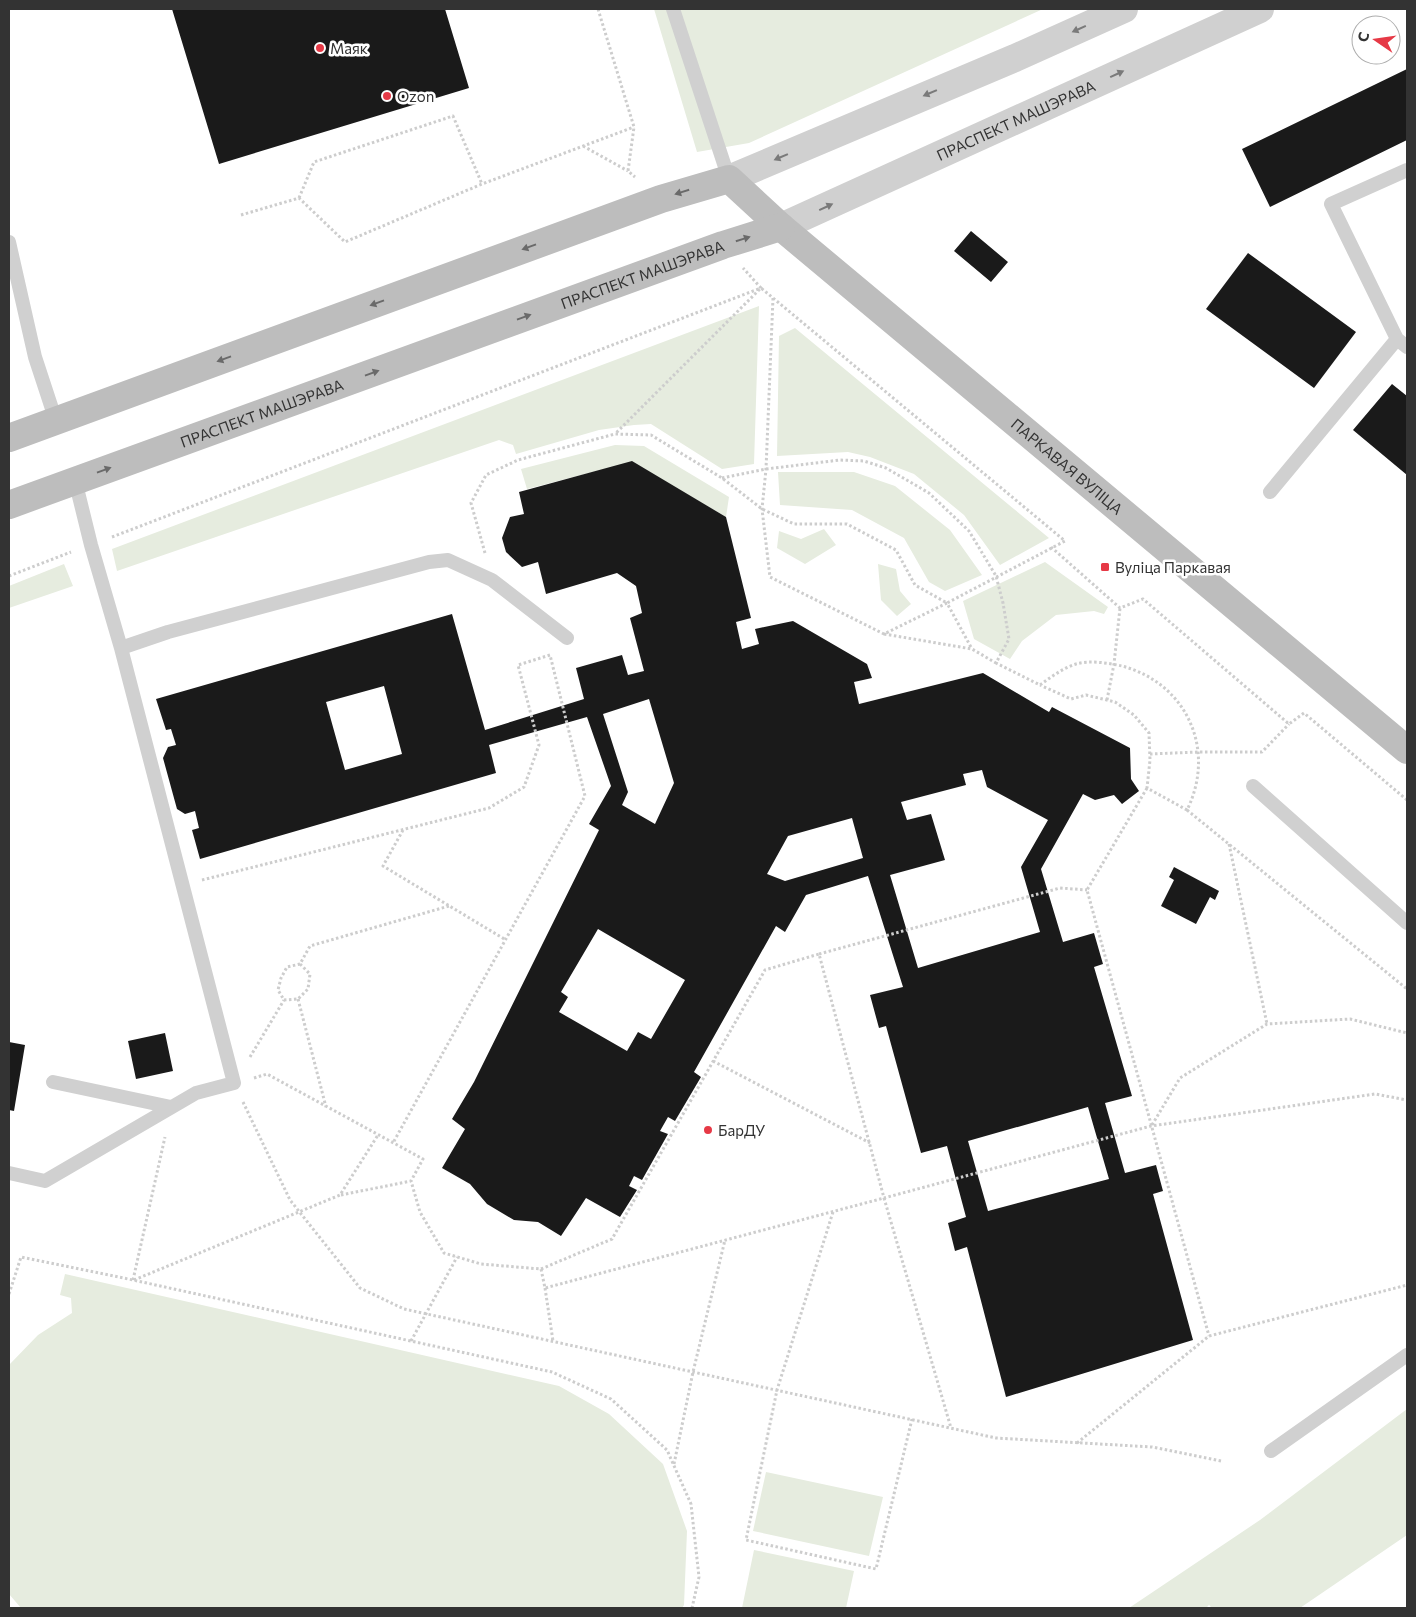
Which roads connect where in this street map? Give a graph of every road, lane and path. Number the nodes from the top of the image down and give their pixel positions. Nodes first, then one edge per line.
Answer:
1 (598, 9) edge
2 (673, 9) edge
3 (1124, 9) edge
4 (1260, 9) edge
5 (634, 127) junction
6 (583, 146) junction
7 (1407, 170) edge
8 (628, 171) junction
9 (729, 178) junction
10 (482, 184) junction
11 (299, 198) junction
12 (661, 199) junction
13 (241, 215) dead end
14 (781, 227) junction
15 (9, 242) edge
16 (723, 245) junction
17 (761, 288) junction
18 (773, 297) junction
19 (1402, 343) edge
20 (56, 421) junction
21 (615, 434) junction
22 (9, 438) edge
23 (766, 468) junction
24 (722, 478) junction
25 (75, 480) junction
26 (1270, 492) dead end
27 (9, 505) edge
28 (762, 509) junction
29 (91, 545) junction
30 (1051, 547) junction
31 (9, 576) edge
32 (996, 576) junction
33 (492, 580) junction
34 (947, 603) junction
35 (1120, 608) junction
36 (884, 634) junction
37 (567, 638) dead end
38 (121, 648) junction
39 (972, 649) junction
40 (996, 663) junction
41 (1114, 664) junction
42 (1040, 685) junction
43 (1107, 700) junction
44 (1289, 724) junction
45 (1407, 750) edge
46 (1198, 752) junction
47 (1150, 754) junction
48 (1253, 786) dead end
49 (1147, 788) junction
50 (1407, 800) edge
51 (1187, 810) junction
52 (404, 829) junction
53 (1229, 844) junction
54 (182, 885) junction
55 (1087, 890) junction
56 (449, 906) junction
57 (1407, 922) edge
58 (506, 940) junction
59 (819, 954) junction
60 (300, 964) junction
61 (1407, 989) edge
62 (298, 999) junction
63 (284, 1000) junction
64 (1267, 1024) junction
65 (1407, 1033) edge
66 (713, 1061) junction
67 (53, 1082) dead end
68 (234, 1084) junction
69 (1407, 1100) edge
70 (171, 1107) junction
71 (326, 1107) junction
72 (1151, 1126) junction
73 (378, 1135) junction
74 (393, 1143) junction
75 (870, 1143) junction
76 (9, 1173) edge
77 (411, 1181) junction
78 (340, 1195) junction
79 (884, 1198) junction
80 (299, 1211) junction
81 (834, 1212) junction
82 (725, 1240) junction
83 (457, 1257) junction
84 (541, 1269) junction
85 (133, 1280) junction
86 (1407, 1285) edge
87 (545, 1288) junction
88 (9, 1294) edge
89 (427, 1314) junction
90 (1209, 1336) junction
91 (411, 1341) junction
92 (553, 1341) junction
93 (1407, 1355) edge
94 (693, 1372) junction
95 (777, 1390) junction
96 (912, 1419) junction
97 (952, 1428) junction
98 (1077, 1443) junction
99 (1271, 1451) dead end
100 (1221, 1461) dead end
101 (674, 1465) junction
102 (692, 1608) edge

1 - 5 path
2 - 9 lane
3 -> 9 street
14 -> 4 street, ПРАСПЕКТ МАШЭРАВА
5 - 6 path
5 - 8 path
6 - 8 path
6 - 10 path
7 - 19 lane
8 - 12 path
9 -> 12 main road
9 - 14 main road, ПАРКАВАЯ ВУЛІЦА
10 - 11 path
10 - 11 path
11 - 13 path
12 -> 20 main road
16 -> 14 main road, ПРАСПЕКТ МАШЭРАВА
14 - 45 main road, ПАРКАВАЯ ВУЛІЦА
15 - 20 lane
16 - 17 path
25 -> 16 main road, ПРАСПЕКТ МАШЭРАВА
17 - 18 path
17 - 21 path
17 - 29 path
18 - 23 path
18 - 30 path
19 - 26 lane
20 - 22 main road
21 - 24 path
21 - 33 path
23 - 24 path
23 - 28 path
23 - 32 path
24 - 28 path
25 - 27 main road, ПРАСПЕКТ МАШЭРАВА
25 - 29 lane
28 - 34 path
28 - 36 path
29 - 31 path
29 - 38 lane
30 - 32 path
30 - 35 path
32 - 34 path
32 - 40 path
33 - 37 lane
33 - 38 lane
34 - 36 path
34 - 39 path
35 - 41 path
35 - 44 path
36 - 39 path
38 - 54 lane
39 - 40 path
40 - 42 path
41 - 42 path
41 - 43 path
41 - 46 path
42 - 43 path
43 - 47 path
44 - 46 path
44 - 50 path
46 - 47 path
46 - 51 path
47 - 49 path
48 - 57 lane
49 - 51 path
49 - 55 path
51 - 53 path
52 - 54 path
52 - 56 path
52 - 58 path
53 - 61 path
53 - 64 path
54 - 68 lane
55 - 59 path
55 - 72 path
56 - 58 path
56 - 60 path
58 - 74 path
59 - 66 path
59 - 75 path
60 - 62 path
60 - 63 path
62 - 63 path
62 - 71 path
63 - 68 path
64 - 65 path
64 - 72 path
66 - 75 path
66 - 84 path
67 - 70 lane
68 - 70 lane
68 - 71 path
68 - 80 path
69 - 72 path
70 - 76 lane
70 - 85 path
71 - 73 path
72 - 79 path
72 - 90 path
73 - 74 path
73 - 78 path
74 - 77 path
75 - 79 path
77 - 78 path
77 - 83 path
78 - 80 path
79 - 81 path
79 - 97 path
80 - 85 path
80 - 89 path
81 - 82 path
81 - 95 path
82 - 87 path
82 - 94 path
83 - 84 path
83 - 89 path
84 - 87 path
85 - 88 path
85 - 91 path
86 - 90 path
87 - 92 path
89 - 91 path
89 - 92 path
90 - 98 path
91 - 101 path
92 - 94 path
93 - 99 lane
94 - 95 path
94 - 101 path
95 - 96 path
95 - 96 path
96 - 97 path
97 - 98 path
98 - 100 path
101 - 102 path

